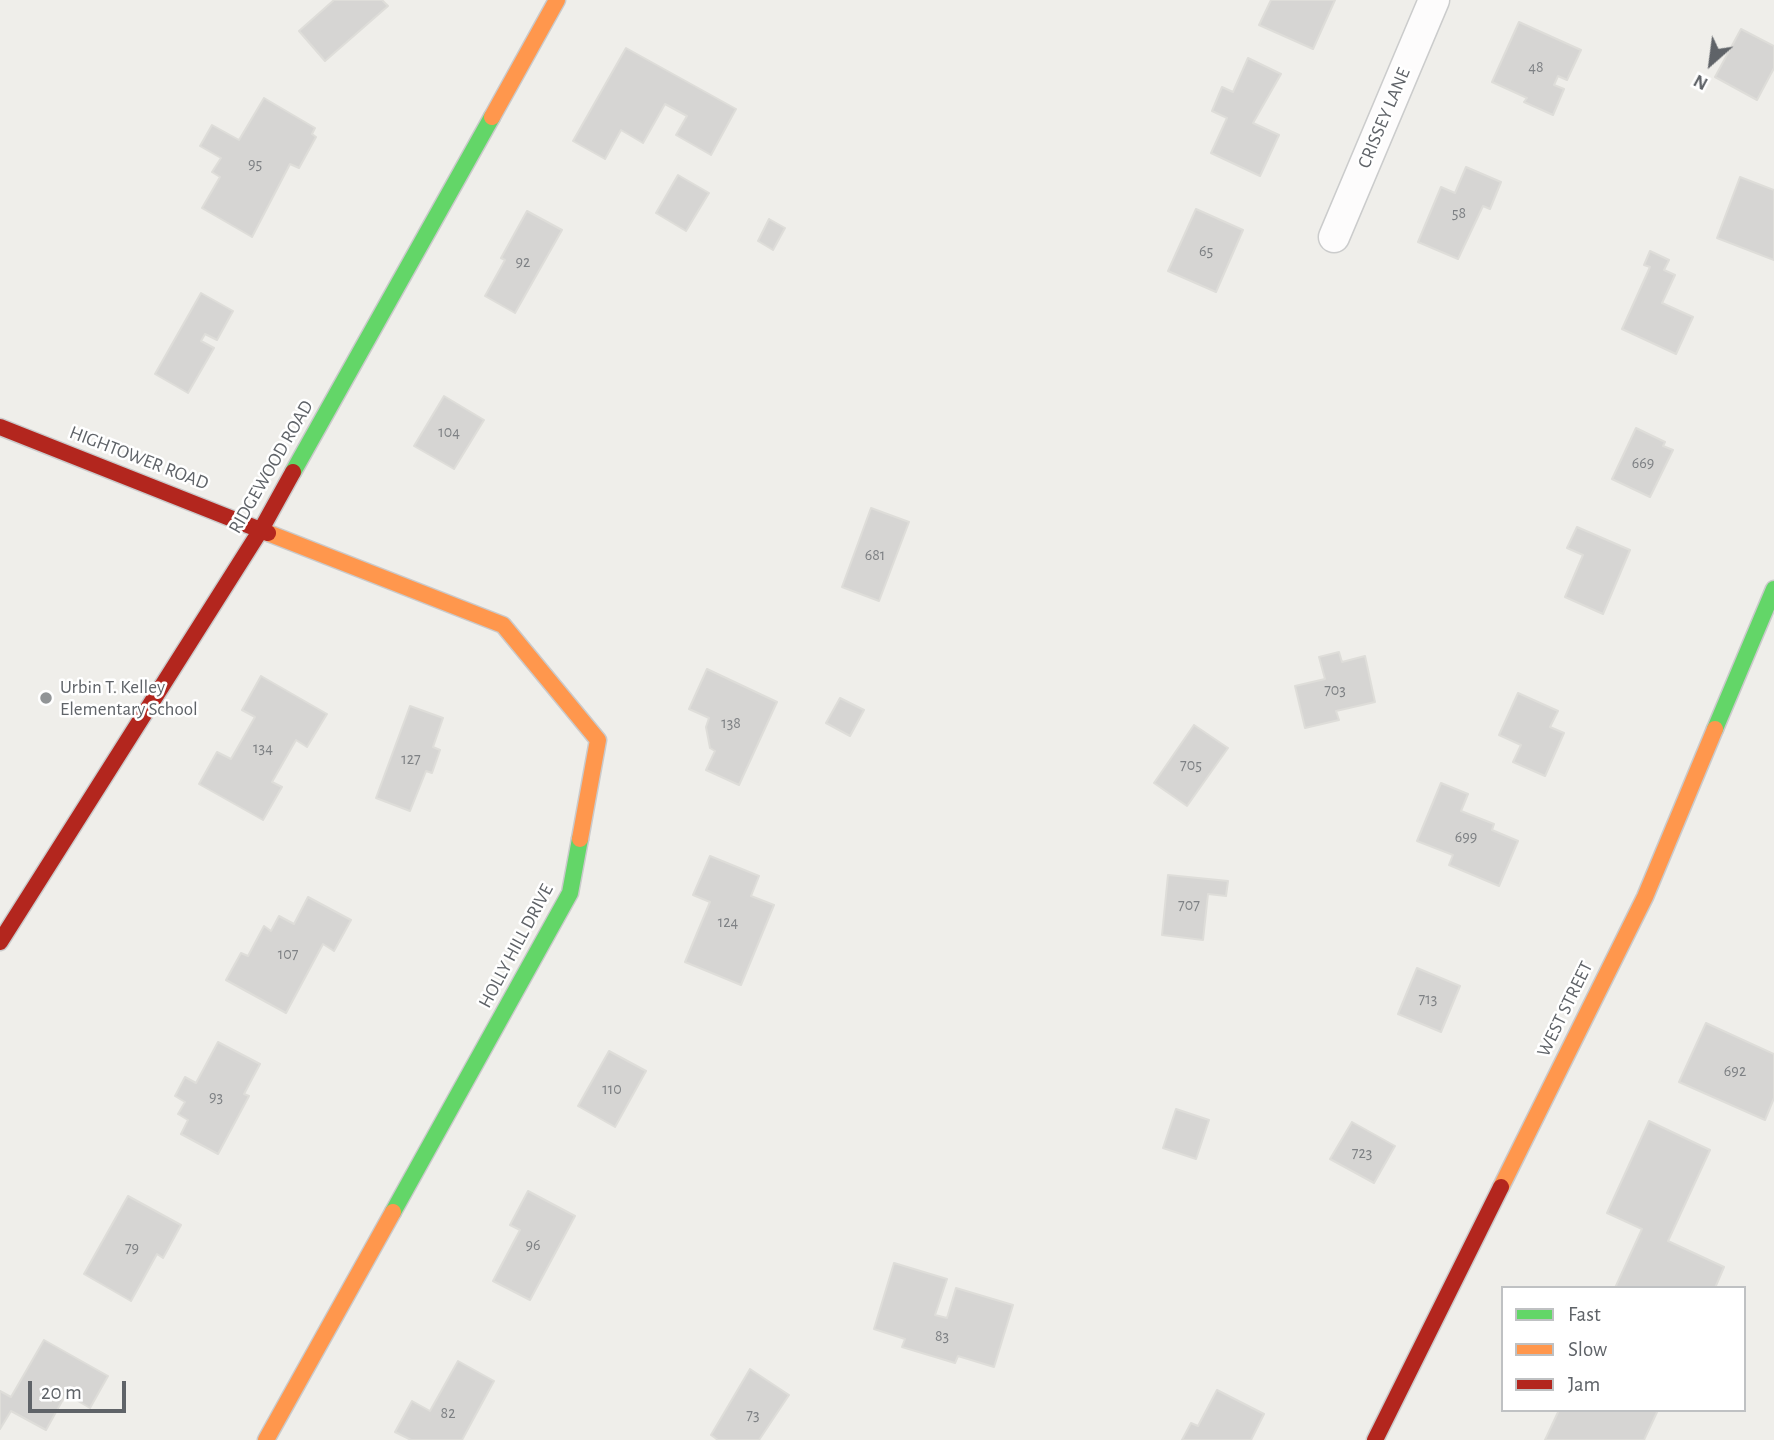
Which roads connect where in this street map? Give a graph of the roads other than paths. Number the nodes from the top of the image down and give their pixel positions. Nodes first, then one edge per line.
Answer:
1 (556, 0) edge
2 (1434, 0) edge
3 (1334, 237) dead end
4 (0, 427) edge
5 (262, 528) junction
6 (1774, 589) edge
7 (1746, 660) junction
8 (1765, 666) dead end
9 (0, 942) edge
10 (266, 1440) edge
11 (1375, 1440) edge

1 - 5 street, RIDGEWOOD ROAD
2 - 3 street, CRISSEY LANE
4 - 5 street, HIGHTOWER ROAD
5 - 9 street, RIDGEWOOD ROAD
5 - 10 street, HOLLY HILL DRIVE
6 - 7 street, WEST STREET
7 - 8 street
7 - 11 street, WEST STREET

